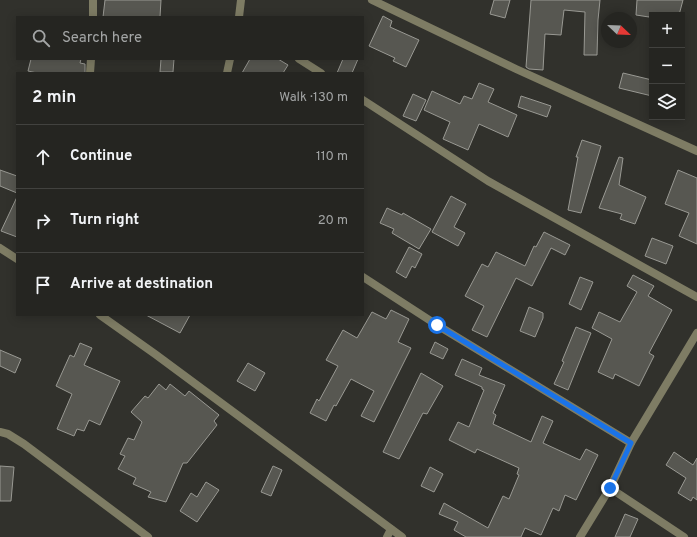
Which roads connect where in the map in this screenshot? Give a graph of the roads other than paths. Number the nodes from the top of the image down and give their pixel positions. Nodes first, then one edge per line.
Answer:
1 (93, 0) edge
2 (241, 0) edge
3 (372, 0) edge
4 (92, 16) edge
5 (239, 16) edge
6 (91, 60) edge
7 (230, 60) edge
8 (302, 60) edge
9 (90, 72) edge
10 (227, 72) edge
11 (320, 72) edge
12 (364, 101) edge
13 (697, 151) edge
14 (0, 248) edge
15 (16, 258) edge
16 (364, 278) edge
17 (697, 297) edge
18 (101, 316) edge
19 (697, 333) edge
20 (0, 432) edge
21 (631, 443) junction
22 (610, 488) junction
23 (389, 533) edge
24 (148, 537) edge
25 (402, 537) edge
26 (580, 537) edge
27 (684, 537) edge

1 - 4 street
2 - 5 street
3 - 13 street
6 - 9 street
7 - 10 street
8 - 11 street
12 - 17 street
14 - 15 street
16 - 21 street
18 - 23 street
19 - 21 street
20 - 24 street
21 - 22 street
22 - 26 street
22 - 27 street
23 - 25 street

